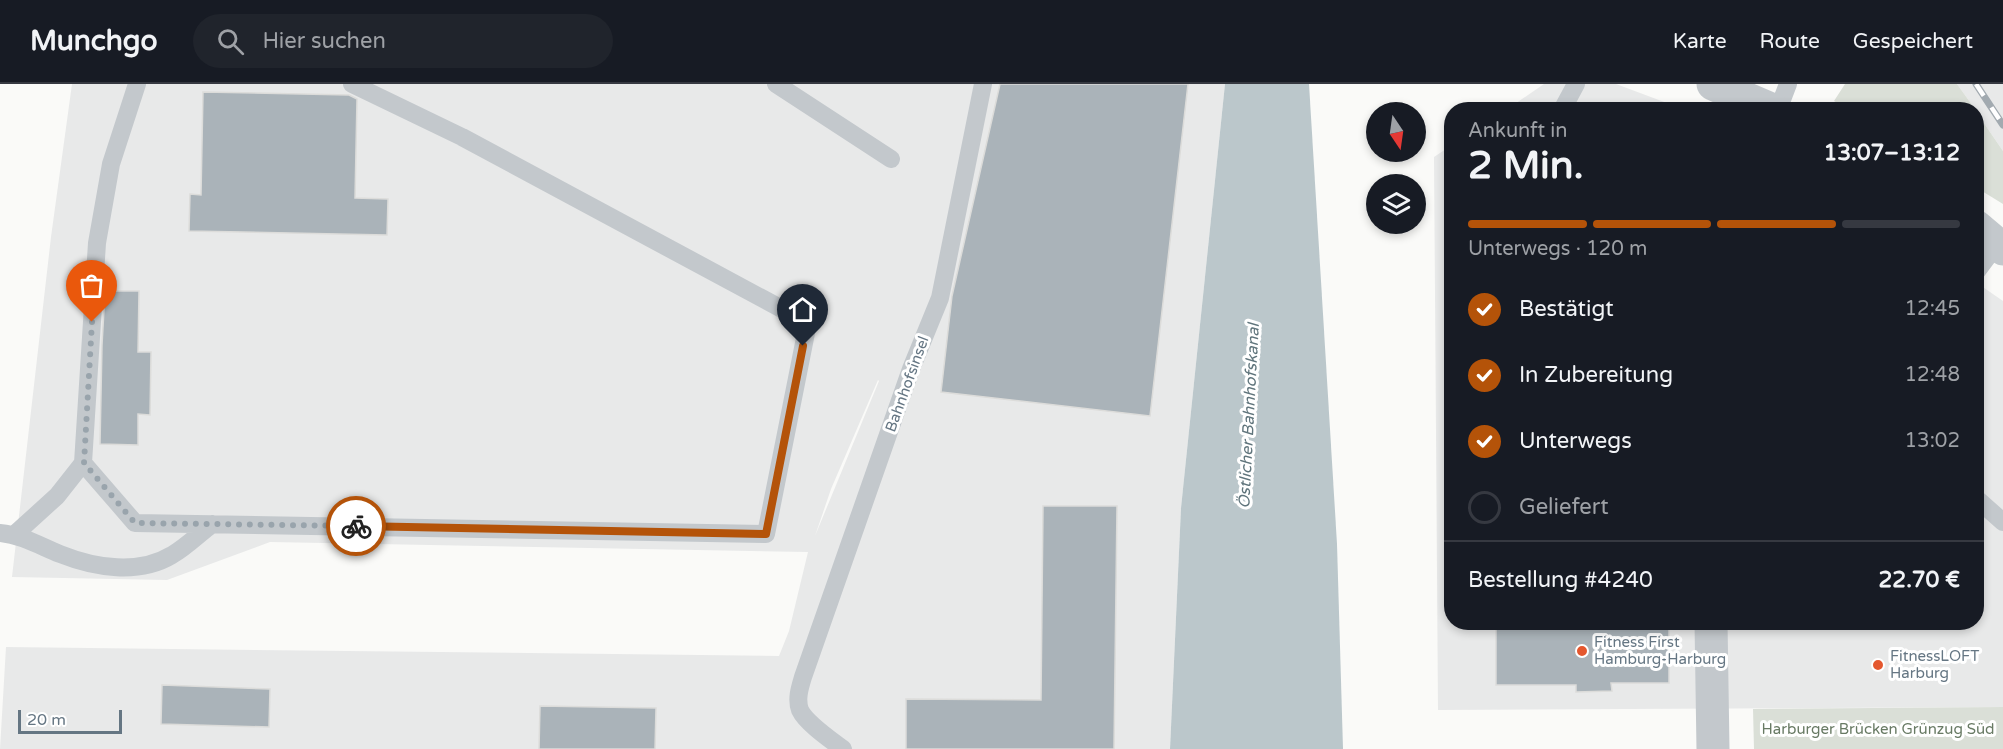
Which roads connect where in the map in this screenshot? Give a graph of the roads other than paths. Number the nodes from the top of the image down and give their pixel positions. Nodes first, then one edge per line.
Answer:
1 (137, 84) edge
2 (352, 84) edge
3 (776, 84) edge
4 (983, 84) edge
5 (1576, 84) edge
6 (1713, 84) edge
7 (1788, 84) edge
8 (1566, 102) edge
9 (1739, 102) edge
10 (1781, 102) edge
11 (891, 159) dead end
12 (1992, 240) edge
13 (1984, 257) edge
14 (84, 463) junction
15 (1984, 505) edge
16 (2003, 522) edge
17 (212, 524) junction
18 (7, 534) edge
19 (1712, 630) edge
20 (843, 749) edge
21 (1713, 749) edge

1 - 14 lane
2 - 17 lane
3 - 11 lane
4 - 20 lane, Bahnhofsinsel
5 - 8 lane
6 - 9 street
7 - 10 lane
12 - 13 lane
14 - 17 lane
14 - 18 lane
15 - 16 lane
17 - 18 lane
19 - 21 street

